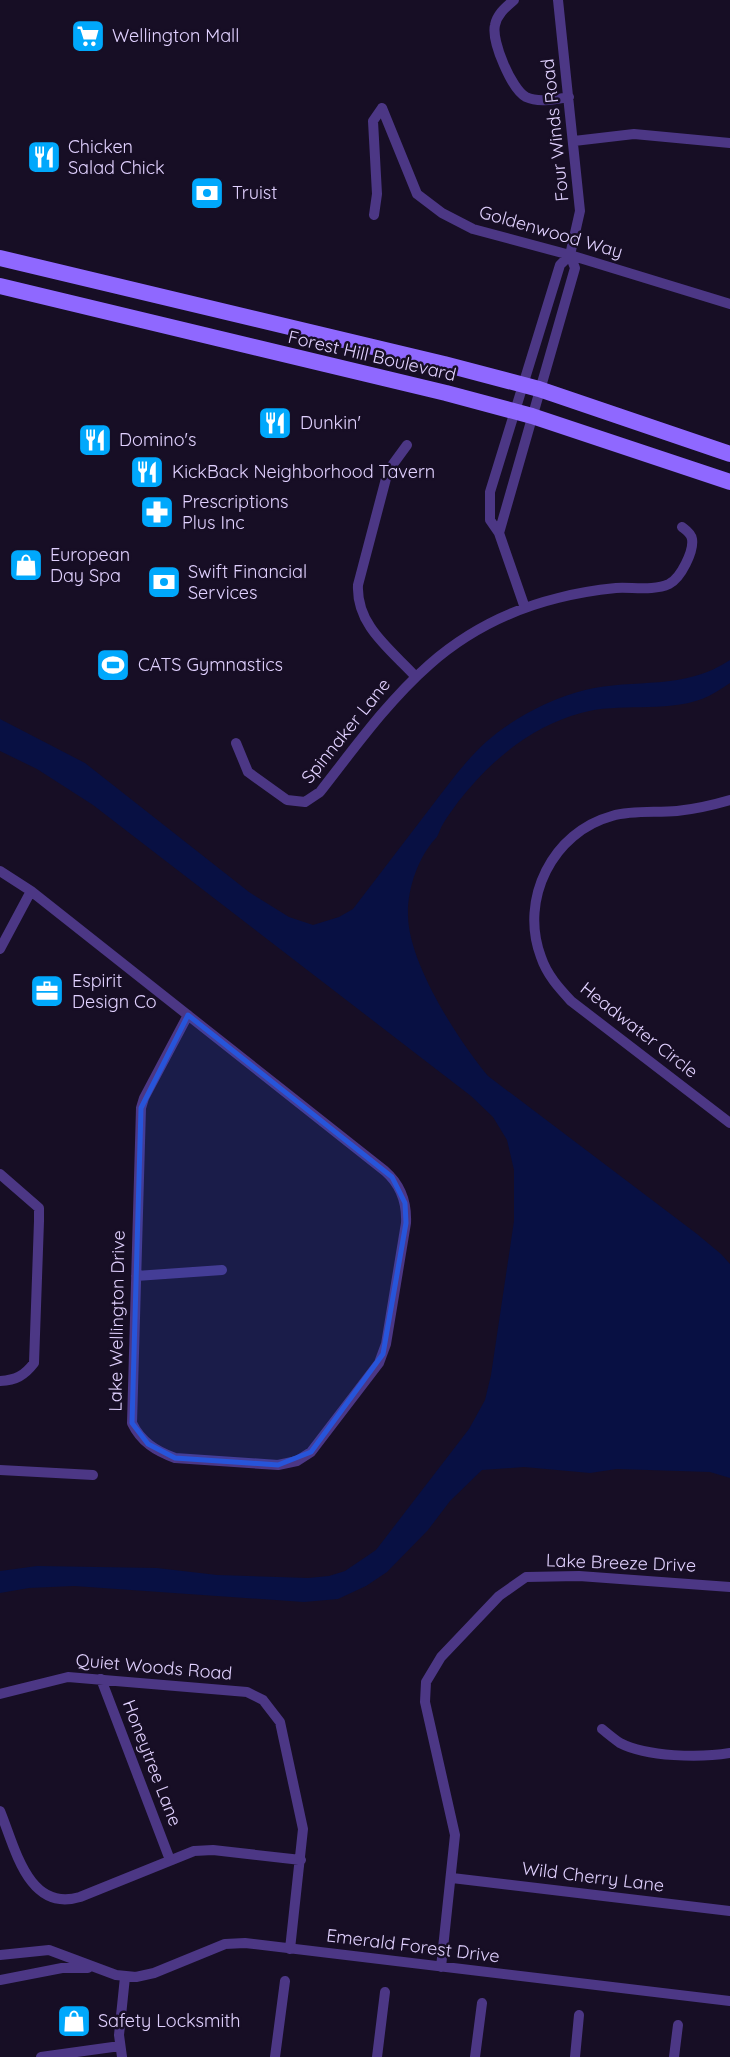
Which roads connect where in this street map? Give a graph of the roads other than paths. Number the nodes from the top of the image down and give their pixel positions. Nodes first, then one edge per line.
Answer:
1 (514, 0) edge
2 (558, 0) edge
3 (569, 97) junction
4 (574, 141) junction
5 (730, 143) edge
6 (374, 215) dead end
7 (570, 255) junction
8 (0, 258) edge
9 (0, 286) edge
10 (730, 304) edge
11 (522, 385) junction
12 (539, 390) junction
13 (514, 411) junction
14 (532, 416) junction
15 (407, 445) dead end
16 (730, 454) edge
17 (730, 482) edge
18 (682, 527) dead end
19 (499, 533) junction
20 (526, 608) junction
21 (415, 676) junction
22 (236, 743) dead end
23 (730, 800) edge
24 (0, 871) edge
25 (31, 891) junction
26 (0, 948) edge
27 (188, 1015) junction
28 (730, 1123) edge
29 (0, 1174) edge
30 (222, 1270) dead end
31 (136, 1276) junction
32 (0, 1381) edge
33 (0, 1470) edge
34 (93, 1475) dead end
35 (730, 1587) edge
36 (101, 1679) junction
37 (0, 1693) edge
38 (602, 1729) dead end
39 (730, 1753) edge
40 (0, 1811) edge
41 (170, 1860) junction
42 (301, 1860) junction
43 (452, 1878) junction
44 (730, 1911) edge
45 (290, 1949) junction
46 (0, 1955) edge
47 (441, 1967) junction
48 (98, 1968) junction
49 (125, 1977) junction
50 (0, 1980) edge
51 (285, 1981) dead end
52 (385, 1992) dead end
53 (730, 2001) edge
54 (482, 2003) dead end
55 (579, 2015) dead end
56 (678, 2025) dead end
57 (121, 2051) edge
58 (41, 2057) edge
59 (275, 2057) edge
60 (377, 2057) edge
61 (475, 2057) edge
62 (575, 2057) edge
63 (674, 2057) edge

1 - 3 street
2 - 3 street, Four Winds Road
3 - 4 street, Four Winds Road
4 - 5 street
4 - 7 street, Four Winds Road
6 - 7 street, Goldenwood Way
7 - 10 street, Goldenwood Way
7 - 11 street, Four Winds Road
7 - 12 street, Four Winds Road
8 - 11 main road, Forest Hill Boulevard
9 - 13 main road, Forest Hill Boulevard
11 - 12 main road, Forest Hill Boulevard
11 - 13 street, Four Winds Road
12 - 14 street, Four Winds Road
12 - 16 main road, Forest Hill Boulevard
13 - 14 main road, Forest Hill Boulevard
13 - 19 street, Four Winds Road
14 - 17 main road, Forest Hill Boulevard
14 - 19 street, Four Winds Road
15 - 21 street
18 - 20 street, Spinnaker Lane
19 - 20 street, Four Winds Road
20 - 21 street, Spinnaker Lane
21 - 22 street, Spinnaker Lane
23 - 28 street, Headwater Circle
24 - 25 street, Lake Wellington Drive
25 - 26 street
25 - 27 street, Lake Wellington Drive
27 - 31 street, Lake Wellington Drive
27 - 31 street, Lake Wellington Drive
29 - 32 street
30 - 31 street
33 - 34 street
35 - 43 street, Lake Breeze Drive
36 - 37 street, Quiet Woods Road
36 - 41 street, Honeytree Lane
36 - 42 street, Quiet Woods Road
38 - 39 street
40 - 41 street
41 - 42 street
42 - 45 street, Quiet Woods Road
43 - 44 street, Wild Cherry Lane
43 - 47 street, Lake Breeze Drive
45 - 47 street, Emerald Forest Drive
45 - 49 street, Emerald Forest Drive
46 - 48 street, Emerald Forest Drive
47 - 53 street, Emerald Forest Drive
48 - 49 street, Emerald Forest Drive
48 - 50 street, Emerald Forest Drive
49 - 57 street
51 - 59 street
52 - 60 street
54 - 61 street
55 - 62 street
56 - 63 street
57 - 58 street

